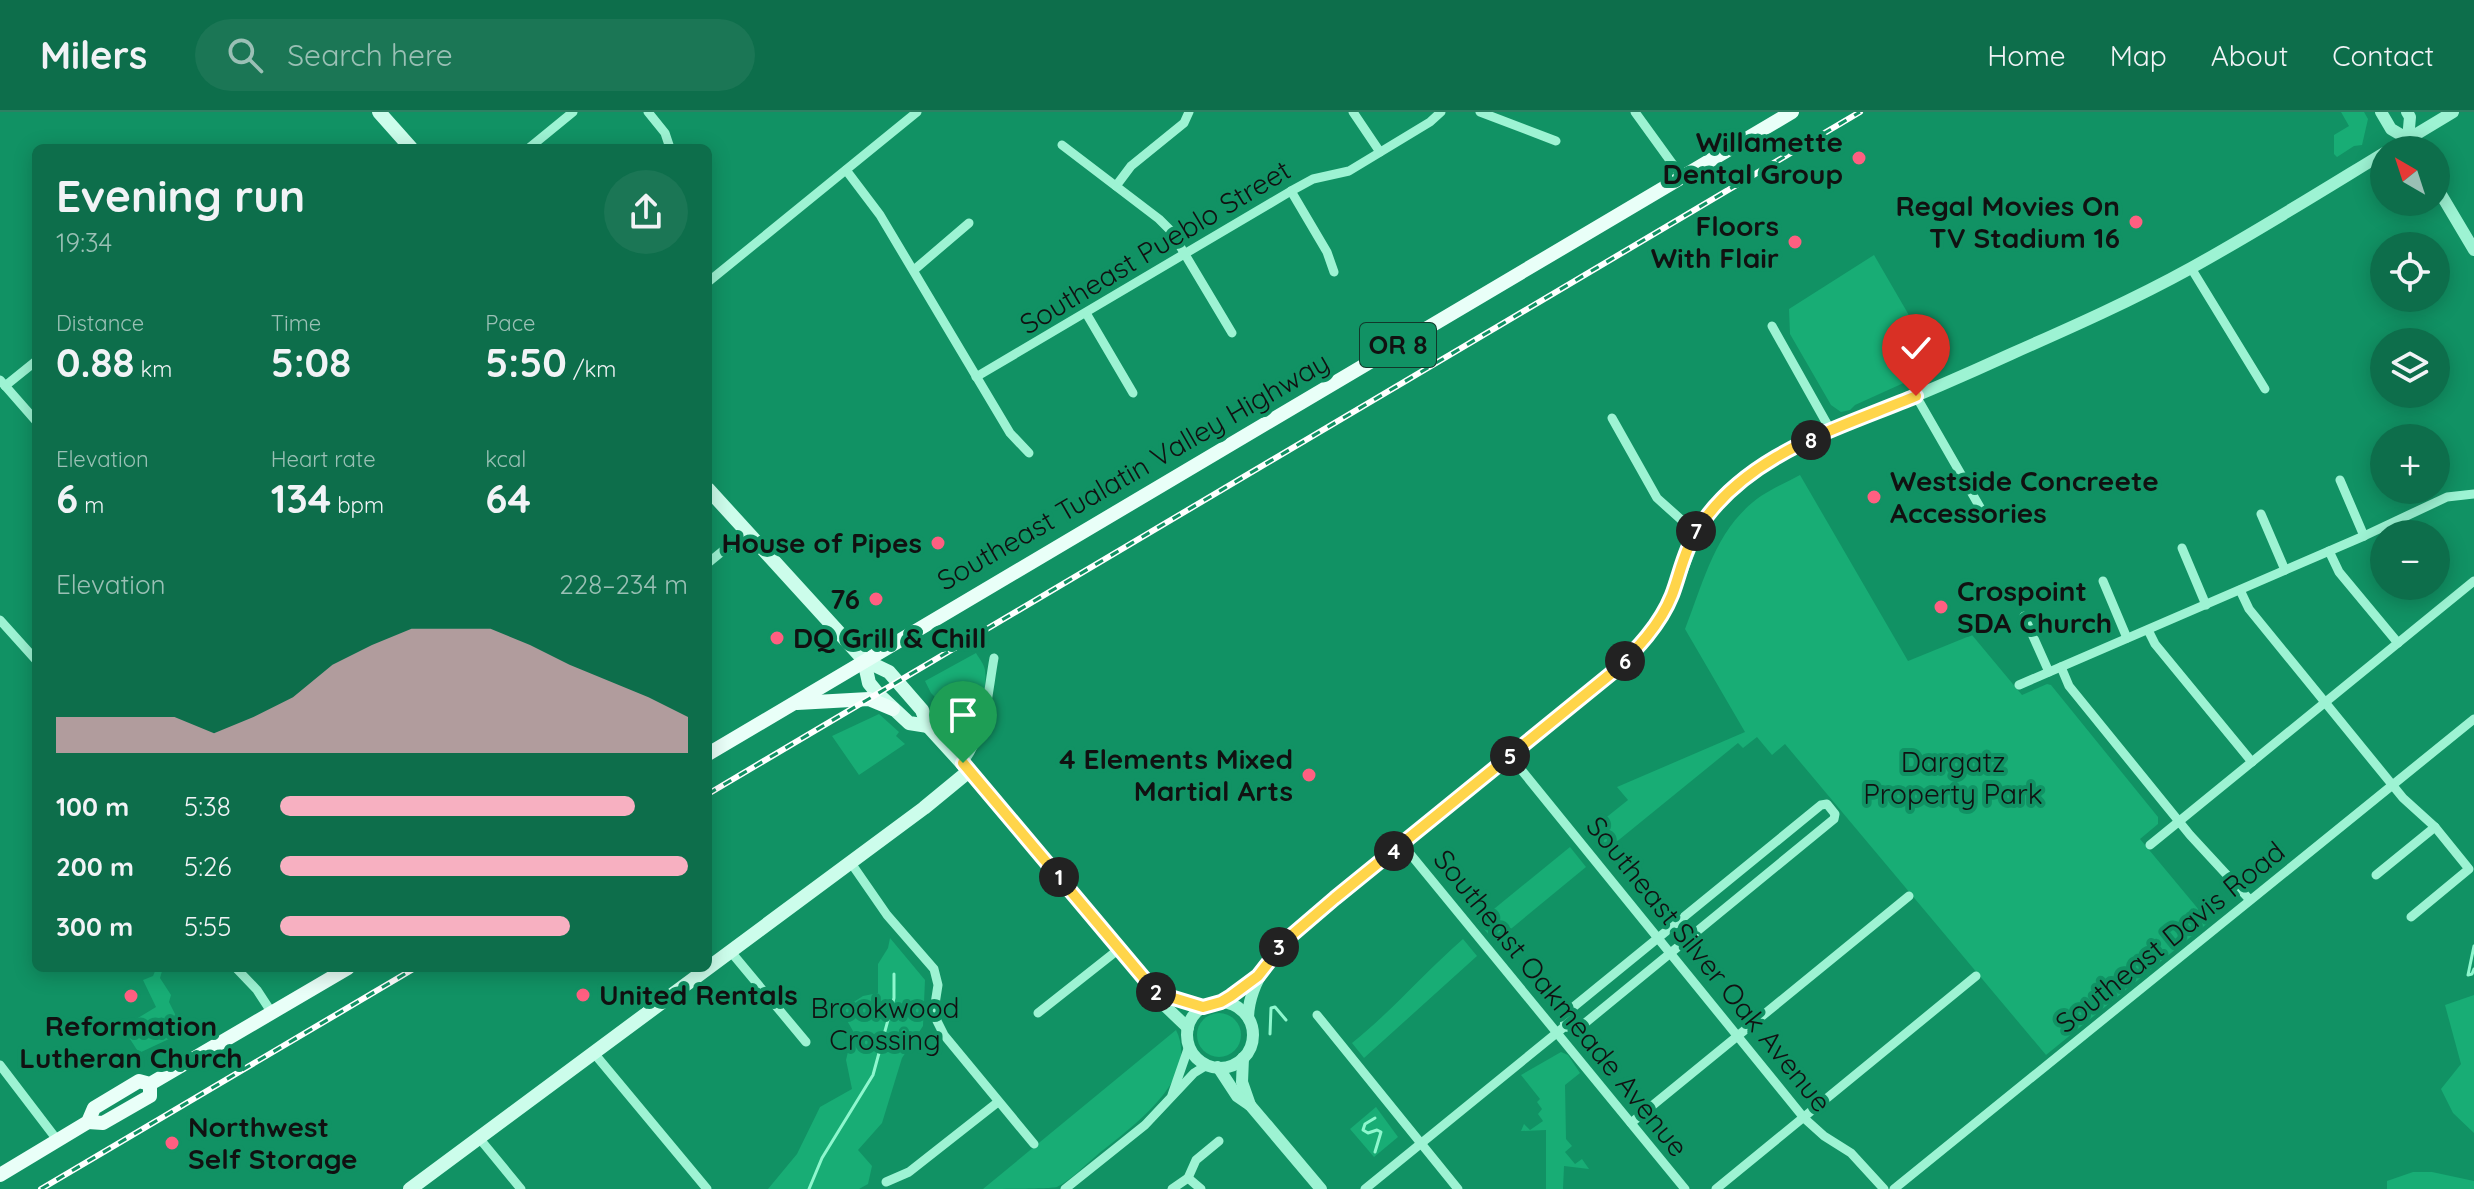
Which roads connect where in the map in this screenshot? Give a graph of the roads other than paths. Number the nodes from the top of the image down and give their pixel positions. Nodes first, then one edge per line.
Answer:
1 (379, 112) edge
2 (573, 112) edge
3 (648, 112) edge
4 (917, 112) edge
5 (1189, 112) edge
6 (1353, 112) edge
7 (1441, 112) edge
8 (1480, 112) edge
9 (1635, 112) edge
10 (1792, 112) edge
11 (2381, 112) edge
12 (2407, 112) edge
13 (2453, 112) edge
14 (2401, 136) edge
15 (2411, 136) edge
16 (2422, 136) edge
17 (1556, 141) dead end
18 (407, 144) edge
19 (534, 144) edge
20 (669, 144) edge
21 (1062, 145) dead end
22 (1380, 152) junction
23 (2370, 161) edge
24 (846, 170) junction
25 (1682, 177) junction
26 (1116, 186) junction
27 (1291, 191) junction
28 (2450, 210) edge
29 (969, 223) dead end
30 (2474, 250) edge
31 (1186, 254) junction
32 (2191, 268) junction
33 (914, 270) junction
34 (1334, 272) dead end
35 (712, 279) edge
36 (1086, 313) junction
37 (1772, 326) dead end
38 (1232, 333) dead end
39 (32, 364) edge
40 (976, 377) junction
41 (3, 383) edge
42 (2265, 389) dead end
43 (1133, 393) dead end
44 (1916, 396) junction
45 (32, 416) edge
46 (1612, 418) dead end
47 (1831, 431) junction
48 (1029, 453) dead end
49 (2340, 480) dead end
50 (2473, 493) edge
51 (712, 494) edge
52 (2450, 497) edge
53 (2431, 504) edge
54 (1981, 509) dead end
55 (2261, 514) dead end
56 (746, 532) junction
57 (1696, 533) junction
58 (2364, 536) junction
59 (2182, 548) dead end
60 (2329, 551) junction
61 (712, 560) edge
62 (2285, 570) junction
63 (2103, 581) dead end
64 (2474, 581) edge
65 (2240, 590) junction
66 (2206, 605) junction
67 (2024, 616) dead end
68 (0, 620) edge
69 (2148, 630) junction
70 (2127, 638) junction
71 (2398, 643) junction
72 (32, 656) edge
73 (994, 658) dead end
74 (864, 660) junction
75 (2061, 667) junction
76 (2049, 672) junction
77 (2019, 685) dead end
78 (2326, 701) junction
79 (792, 703) junction
80 (893, 709) junction
81 (2474, 719) edge
82 (928, 726) junction
83 (712, 752) edge
84 (1510, 756) junction
85 (2252, 762) junction
86 (966, 767) junction
87 (2392, 784) junction
88 (2179, 821) junction
89 (2435, 827) junction
90 (1402, 844) junction
91 (2150, 845) dead end
92 (851, 863) junction
93 (2376, 875) dead end
94 (1909, 896) dead end
95 (2250, 900) junction
96 (2411, 917) dead end
97 (1660, 938) junction
98 (1119, 949) junction
99 (731, 952) junction
100 (1671, 952) junction
101 (712, 966) edge
102 (240, 972) edge
103 (341, 972) edge
104 (703, 972) edge
105 (1258, 976) junction
106 (1976, 976) dead end
107 (1157, 993) junction
108 (1221, 1002) junction
109 (1203, 1007) junction
110 (272, 1013) junction
111 (1038, 1013) dead end
112 (1317, 1015) dead end
113 (1248, 1017) junction
114 (1188, 1028) junction
115 (1561, 1030) junction
116 (1739, 1035) junction
117 (806, 1042) dead end
118 (1189, 1046) junction
119 (593, 1052) junction
120 (1243, 1058) junction
121 (0, 1065) edge
122 (1213, 1066) junction
123 (1172, 1095) junction
124 (998, 1102) junction
125 (1250, 1105) junction
126 (1804, 1118) junction
127 (1631, 1123) junction
128 (479, 1138) junction
129 (58, 1141) junction
130 (1219, 1141) dead end
131 (1420, 1143) junction
132 (1034, 1144) dead end
133 (0, 1175) edge
134 (1188, 1178) junction
135 (886, 1182) dead end
136 (410, 1189) edge
137 (521, 1189) edge
138 (707, 1189) edge
139 (1065, 1189) edge
140 (1172, 1189) edge
141 (1201, 1189) edge
142 (1321, 1189) edge
143 (1365, 1189) edge
144 (1458, 1189) edge
145 (1685, 1189) edge
146 (1716, 1189) edge
147 (1884, 1189) edge
148 (1894, 1189) edge

1 - 18 main road
2 - 19 street
3 - 20 street
4 - 24 street
5 - 26 street
6 - 22 street
7 - 22 street, Southeast Pueblo Street
8 - 17 street
9 - 25 street
10 - 25 main road, Southeast Tualatin Valley Highway / OR 8
11 - 14 street
12 - 15 street
13 - 16 street
21 - 26 street
22 - 27 street, Southeast Pueblo Street
23 - 32 street
24 - 33 street
24 - 35 street
25 - 74 main road, Southeast Tualatin Valley Highway / OR 8
26 - 31 street
27 - 31 street, Southeast Pueblo Street
27 - 34 street
28 - 30 street
29 - 33 street
31 - 36 street, Southeast Pueblo Street
31 - 38 street
32 - 42 street
32 - 44 street
33 - 40 street
36 - 40 street, Southeast Pueblo Street
36 - 43 street
37 - 47 street
39 - 41 street
40 - 48 street
41 - 45 street
44 - 47 street
44 - 54 street
46 - 57 street
47 - 57 street
49 - 58 street
50 - 52 street
51 - 56 main road
53 - 58 street
55 - 62 street
56 - 61 street
56 - 74 main road
57 - 84 street
58 - 60 street
59 - 66 street
60 - 62 street
60 - 71 street
62 - 65 street
63 - 70 street
64 - 71 street
65 - 66 street
65 - 78 street
66 - 69 street
67 - 76 street
68 - 72 street
69 - 70 street
69 - 85 street
70 - 75 street
71 - 78 street
73 - 86 street
74 - 79 main road, Southeast Tualatin Valley Highway / OR 8
74 - 80 main road
74 - 82 main road
75 - 76 street
75 - 88 street
76 - 77 street
78 - 85 street
78 - 87 street
79 - 80 main road
79 - 83 main road, Southeast Tualatin Valley Highway / OR 8
80 - 82 main road
81 - 87 street, Southeast Davis Road
82 - 86 main road
84 - 90 street
84 - 97 street, Southeast Silver Oak Avenue
85 - 88 street
86 - 92 main road
86 - 98 street
87 - 89 street
87 - 95 street, Southeast Davis Road
88 - 91 street
88 - 95 street
89 - 93 street
89 - 96 street
90 - 105 street
90 - 115 street, Southeast Oakmeade Avenue
92 - 99 main road
92 - 124 street
94 - 116 street
95 - 148 street, Southeast Davis Road
97 - 100 street, Southeast Silver Oak Avenue
97 - 100 street
97 - 115 street
98 - 107 street
98 - 111 street
99 - 101 main road
99 - 117 street
100 - 115 street
100 - 116 street, Southeast Silver Oak Avenue
102 - 110 street
103 - 110 main road
104 - 119 main road
105 - 108 street
105 - 113 street
106 - 126 street
107 - 109 street
107 - 114 street
108 - 109 street
108 - 113 street
109 - 114 street
110 - 129 main road
112 - 131 street
113 - 120 street
114 - 118 street
115 - 127 street, Southeast Oakmeade Avenue
115 - 131 street
116 - 126 street, Southeast Silver Oak Avenue
116 - 127 street
118 - 122 street
118 - 123 street
119 - 128 main road
119 - 138 street
120 - 122 street
120 - 125 street
121 - 129 street
122 - 123 street
122 - 125 street
123 - 139 street
124 - 132 street
124 - 135 street
125 - 142 street
126 - 146 street
126 - 147 street, Southeast Silver Oak Avenue
127 - 145 street, Southeast Oakmeade Avenue
128 - 136 main road
128 - 137 street
129 - 133 main road
130 - 134 street
131 - 143 street
131 - 144 street
134 - 140 street
134 - 141 street

